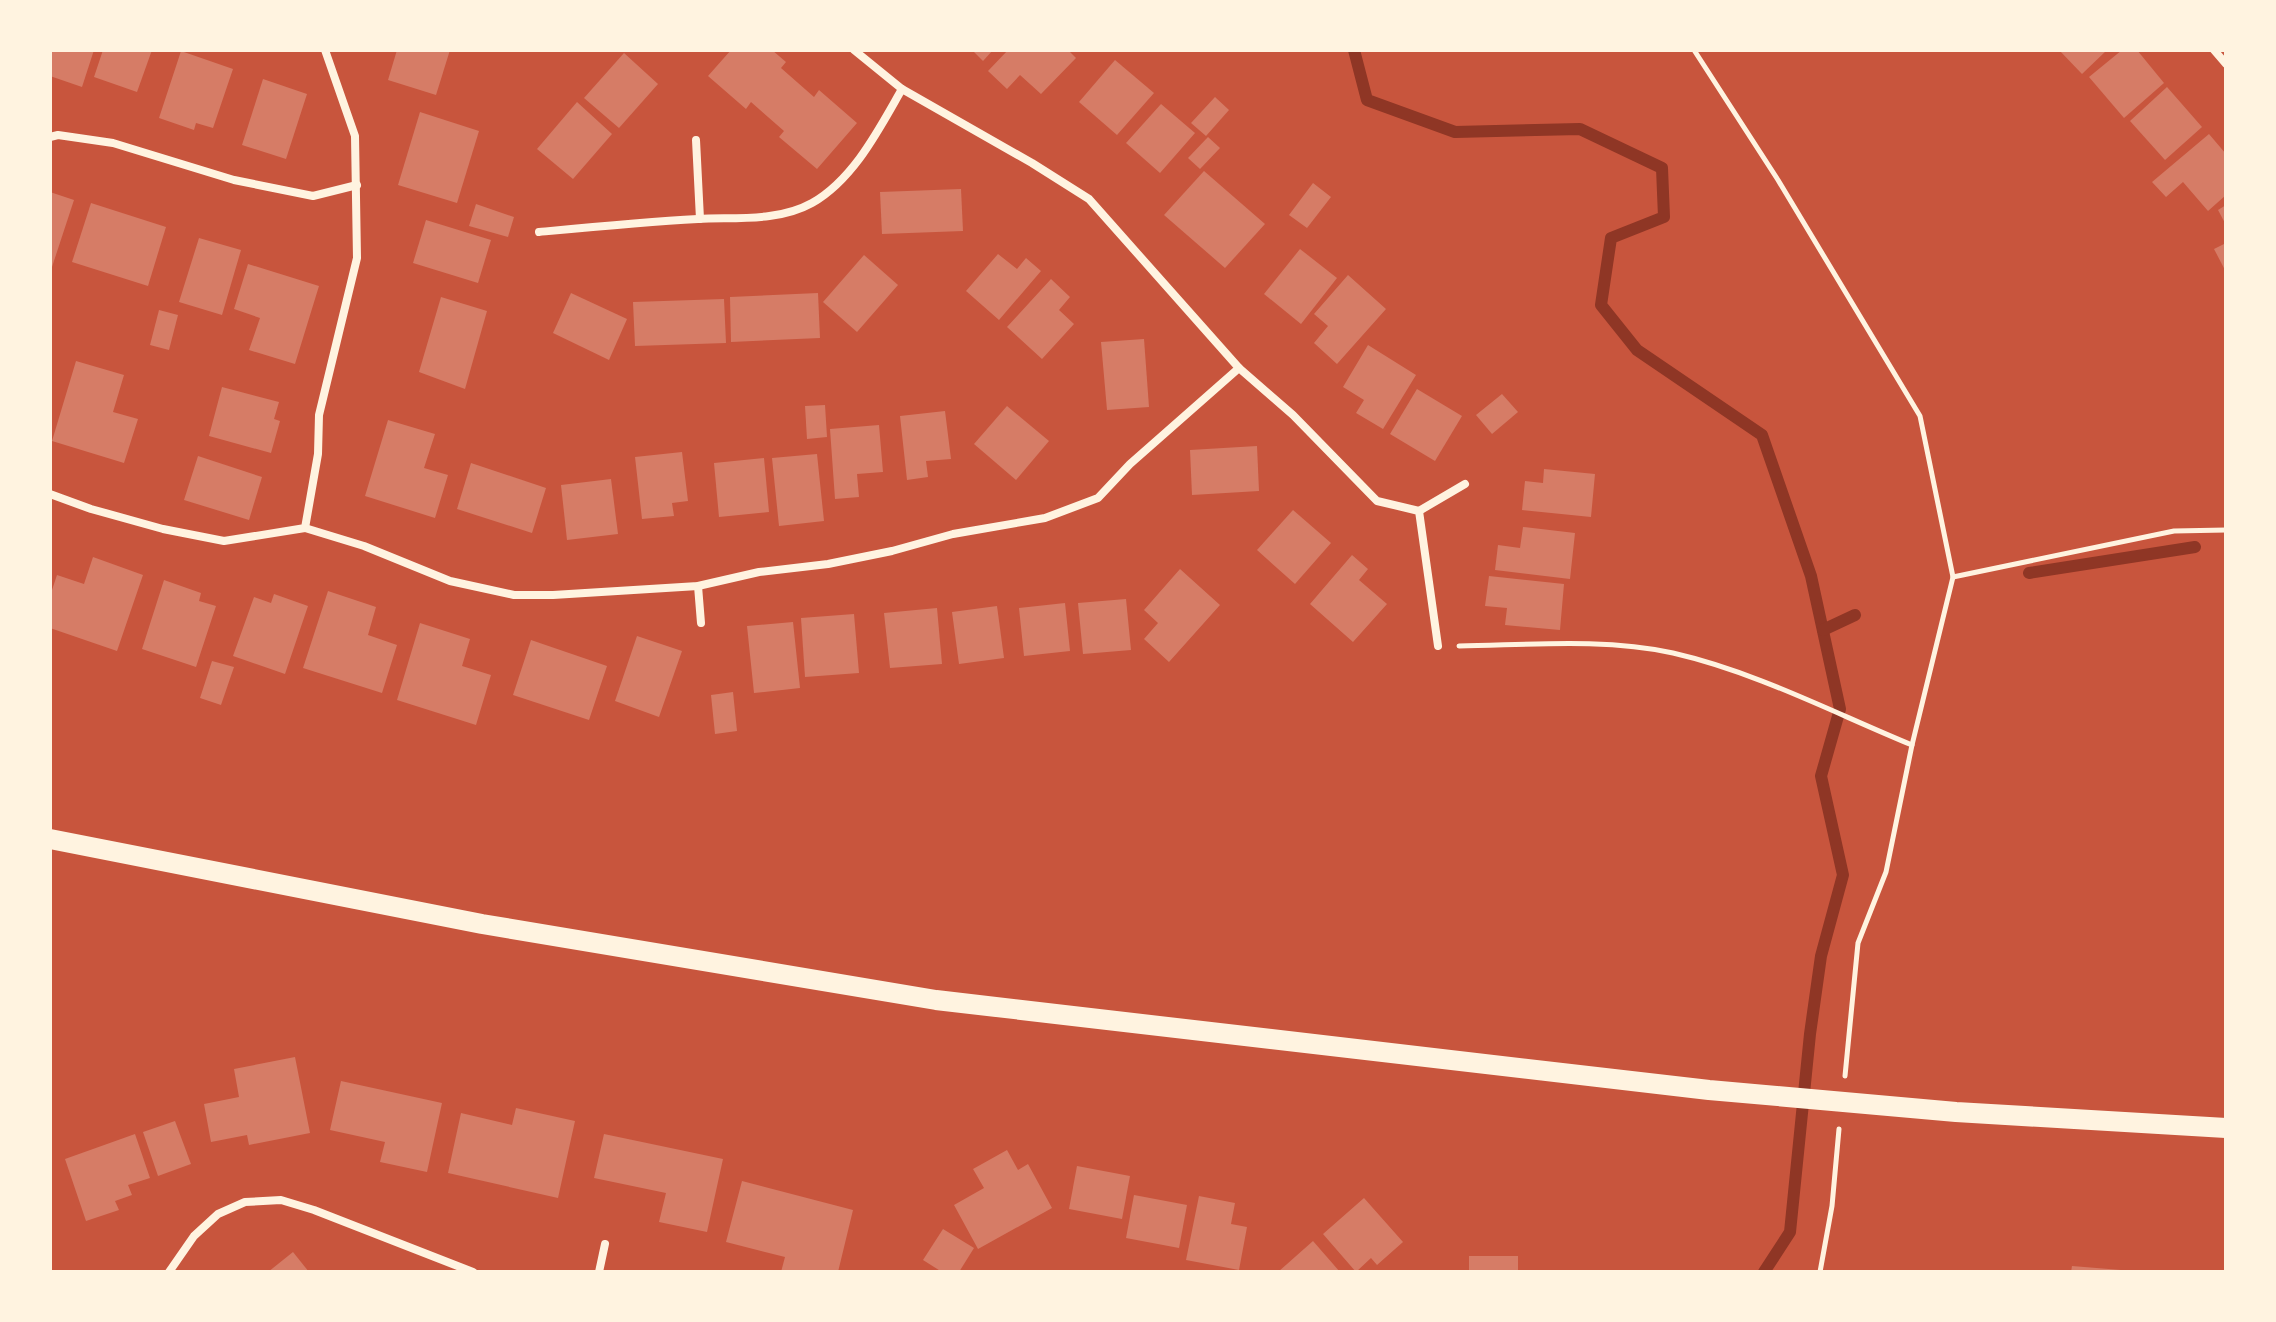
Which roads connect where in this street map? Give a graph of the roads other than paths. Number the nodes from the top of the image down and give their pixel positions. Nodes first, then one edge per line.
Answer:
1 (325, 50) edge
2 (854, 50) edge
3 (2214, 50) edge
4 (2226, 64) edge
5 (902, 89) junction
6 (50, 137) edge
7 (696, 140) dead end
8 (357, 185) junction
9 (700, 219) junction
10 (539, 232) dead end
11 (1239, 368) junction
12 (1465, 484) dead end
13 (50, 494) edge
14 (1419, 511) junction
15 (305, 528) junction
16 (698, 586) junction
17 (701, 623) dead end
18 (1438, 646) road end
19 (50, 839) edge
20 (2226, 1128) edge
21 (605, 1244) dead end
22 (169, 1272) edge
23 (473, 1272) edge
24 (599, 1272) edge

1 - 8 street
2 - 5 street
3 - 4 street
5 - 9 street
5 - 11 street
6 - 8 street
7 - 9 street
8 - 15 street
9 - 10 street
11 - 14 street
11 - 16 street
12 - 14 street
13 - 15 street
14 - 18 street
15 - 16 street
16 - 17 street
19 - 20 main road
21 - 24 street
22 - 23 street

